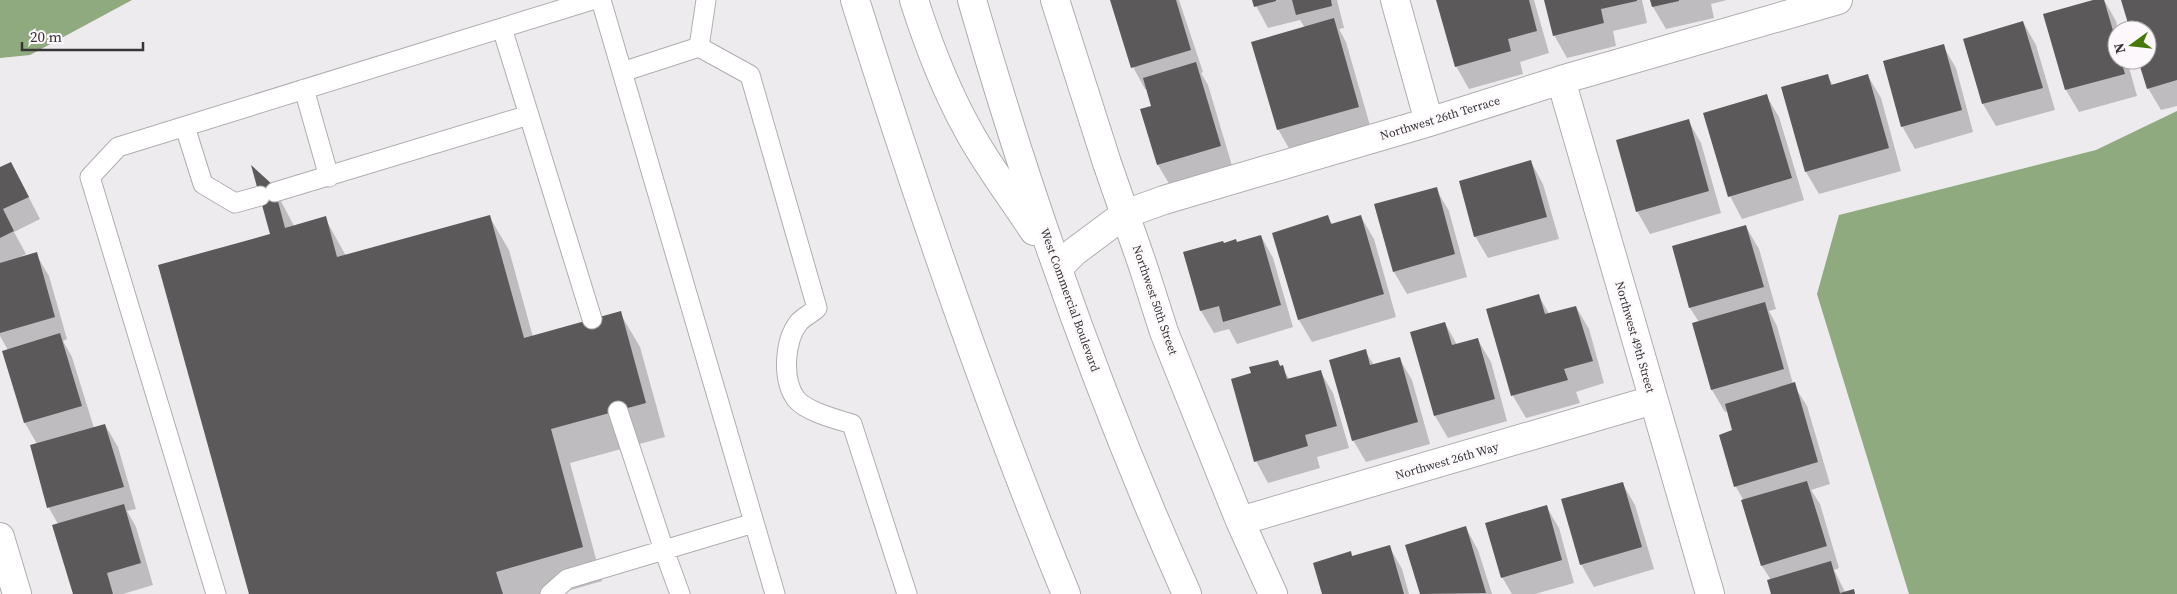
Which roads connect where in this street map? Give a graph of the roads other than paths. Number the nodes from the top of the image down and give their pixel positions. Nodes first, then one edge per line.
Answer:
1 (592, 0) edge
2 (601, 0) edge
3 (706, 0) edge
4 (855, 0) edge
5 (914, 0) edge
6 (972, 0) edge
7 (1055, 0) edge
8 (1395, 0) edge
9 (1838, 0) edge
10 (502, 28) junction
11 (698, 46) junction
12 (622, 72) junction
13 (1561, 80) junction
14 (304, 89) junction
15 (529, 115) junction
16 (1429, 122) junction
17 (185, 127) junction
18 (329, 177) junction
19 (1125, 214) junction
20 (1058, 268) junction
21 (592, 319) dead end
22 (1653, 400) junction
23 (618, 411) dead end
24 (1240, 521) junction
25 (754, 523) junction
26 (0, 537) edge
27 (664, 550) junction
28 (17, 594) edge
29 (216, 594) edge
30 (550, 594) edge
31 (680, 594) edge
32 (776, 594) edge
33 (907, 594) edge
34 (1066, 594) edge
35 (1186, 594) edge
36 (1273, 594) edge
37 (1710, 594) edge

1 - 10 lane
2 - 12 lane
3 - 11 lane
4 - 34 main road
5 - 20 main road
6 - 20 main road, West Commercial Boulevard
7 - 19 main road, Northwest 50th Street
8 - 16 main road
9 - 13 main road, Northwest 26th Terrace
10 - 14 lane
10 - 15 lane
11 - 12 lane
11 - 33 lane
12 - 25 lane
13 - 16 main road, Northwest 26th Terrace
13 - 22 main road, Northwest 49th Street
14 - 17 lane
14 - 18 lane
15 - 18 lane
15 - 21 lane
16 - 19 main road, Northwest 26th Terrace
17 - 18 lane
17 - 29 lane
19 - 20 main road, Northwest 26th Terrace
19 - 24 main road, Northwest 50th Street
20 - 35 main road, West Commercial Boulevard
22 - 24 main road, Northwest 26th Way
22 - 37 main road, Northwest 49th Street
23 - 27 lane
24 - 36 main road, Northwest 50th Street
25 - 27 lane
25 - 32 lane
26 - 28 main road
27 - 30 lane
27 - 31 lane

